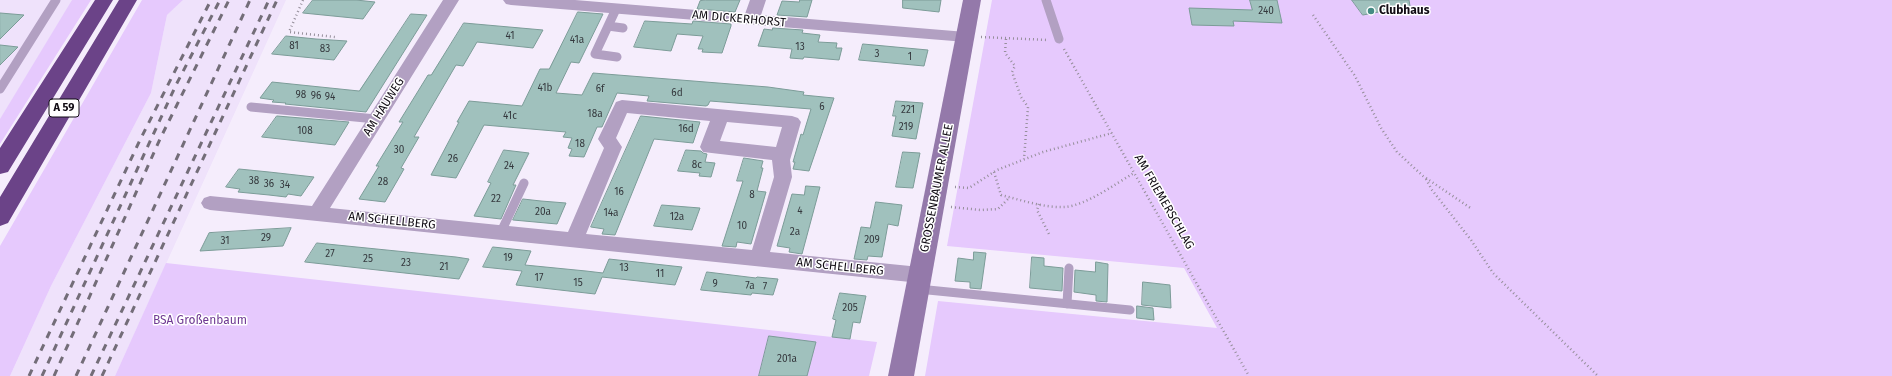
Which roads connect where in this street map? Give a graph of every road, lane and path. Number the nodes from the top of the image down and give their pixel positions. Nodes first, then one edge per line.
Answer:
1 (56, 0) edge
2 (104, 0) edge
3 (128, 0) edge
4 (303, 0) edge
5 (451, 0) edge
6 (511, 0) edge
7 (758, 0) edge
8 (972, 0) edge
9 (1046, 0) edge
10 (616, 9) junction
11 (1312, 15) dead end
12 (751, 20) junction
13 (608, 26) junction
14 (623, 28) dead end
15 (335, 37) dead end
16 (974, 37) junction
17 (1006, 39) junction
18 (1059, 39) junction
19 (617, 57) dead end
20 (0, 89) edge
21 (251, 107) dead end
22 (721, 115) junction
23 (376, 119) junction
24 (1112, 133) junction
25 (782, 154) junction
26 (1024, 160) junction
27 (0, 166) edge
28 (994, 172) junction
29 (1134, 173) junction
30 (1426, 179) junction
31 (524, 183) dead end
32 (954, 187) dead end
33 (1010, 197) junction
34 (210, 203) dead end
35 (1039, 204) junction
36 (951, 207) dead end
37 (1472, 209) dead end
38 (317, 214) junction
39 (0, 217) edge
40 (501, 232) junction
41 (1049, 234) dead end
42 (574, 240) junction
43 (760, 260) junction
44 (1069, 268) dead end
45 (919, 282) junction
46 (1067, 304) junction
47 (1130, 310) dead end
48 (901, 376) edge
49 (1249, 376) edge
50 (1598, 376) edge

1 - 20 lane
2 - 27 highway, A 59
3 - 39 highway, A 59
4 - 15 path
5 - 23 street, AM HAUWEG
6 - 10 street, AM DICKERHORST
7 - 12 street
8 - 16 main road, GROSSENBAUMER ALLEE
9 - 18 lane
10 - 12 street, AM DICKERHORST
10 - 13 lane
11 - 30 path
12 - 16 street, AM DICKERHORST
13 - 14 lane
13 - 19 lane
16 - 17 path
16 - 45 main road, GROSSENBAUMER ALLEE
17 - 18 path
17 - 26 path
18 - 24 path, AM FRIEMERSCHLAG
21 - 23 lane
22 - 25 street
22 - 25 street
22 - 42 street
23 - 38 street, AM HAUWEG
24 - 26 path
24 - 29 path, AM FRIEMERSCHLAG
25 - 43 street
26 - 28 path
28 - 32 path
28 - 33 path
29 - 35 path
29 - 49 path, AM FRIEMERSCHLAG
30 - 37 path
30 - 50 path
31 - 40 lane
33 - 35 path
33 - 36 path
34 - 38 street, AM SCHELLBERG
35 - 41 path
38 - 40 street, AM SCHELLBERG
40 - 42 street, AM SCHELLBERG
42 - 43 street, AM SCHELLBERG
43 - 45 street, AM SCHELLBERG
44 - 46 lane
45 - 46 lane
45 - 48 main road, GROSSENBAUMER ALLEE
46 - 47 lane

